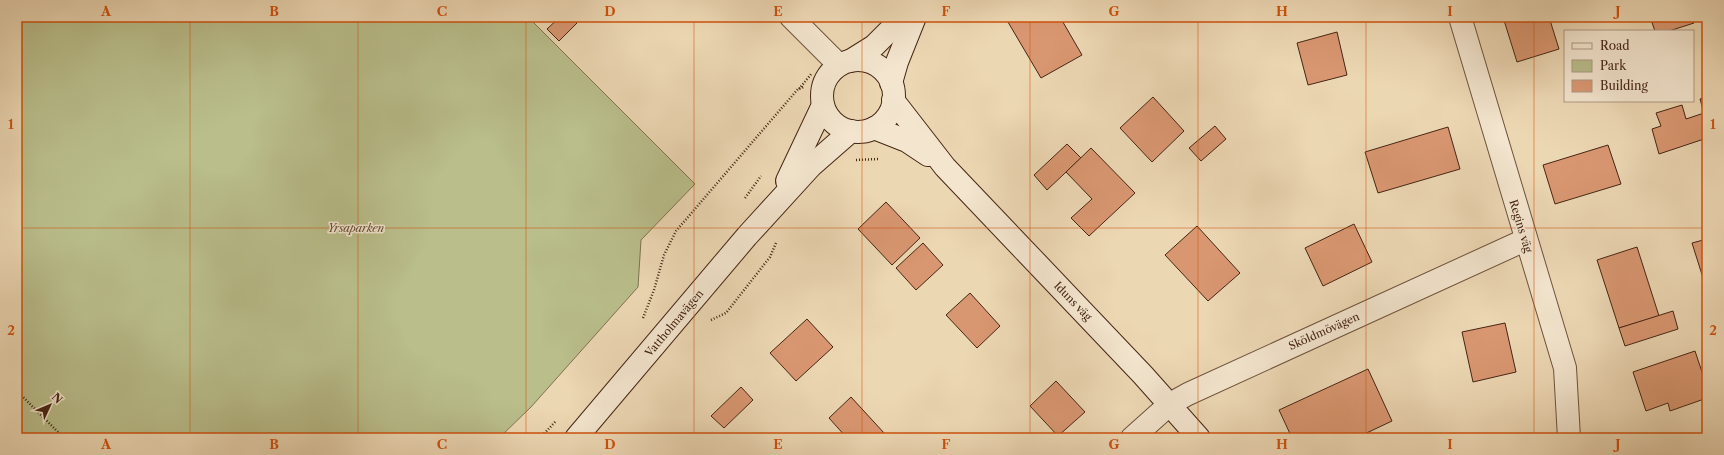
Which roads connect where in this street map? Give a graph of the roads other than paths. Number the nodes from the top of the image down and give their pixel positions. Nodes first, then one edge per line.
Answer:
1 (791, 17) edge
2 (903, 17) edge
3 (914, 17) edge
4 (1460, 17) edge
5 (845, 63) junction
6 (892, 92) junction
7 (823, 105) junction
8 (874, 128) junction
9 (851, 131) junction
10 (946, 167) junction
11 (772, 209) junction
12 (1525, 240) junction
13 (1170, 404) junction
14 (576, 438) edge
15 (1132, 438) edge
16 (1199, 438) edge
17 (1569, 438) edge

1 - 5 street
2 - 5 street
3 - 6 street
4 - 12 street, Regins väg
5 - 6 street
5 - 7 street
6 - 8 street
6 - 10 street, Iduns väg
7 - 9 street
7 - 11 street, Vattholmavägen
8 - 9 street
8 - 10 street, Iduns väg
9 - 11 street, Vattholmavägen
10 - 13 street, Iduns väg
11 - 14 street, Vattholmavägen
12 - 13 street, Sköldmövägen
12 - 17 street, Regins väg
13 - 15 street, Sköldmövägen
13 - 16 street, Iduns väg

